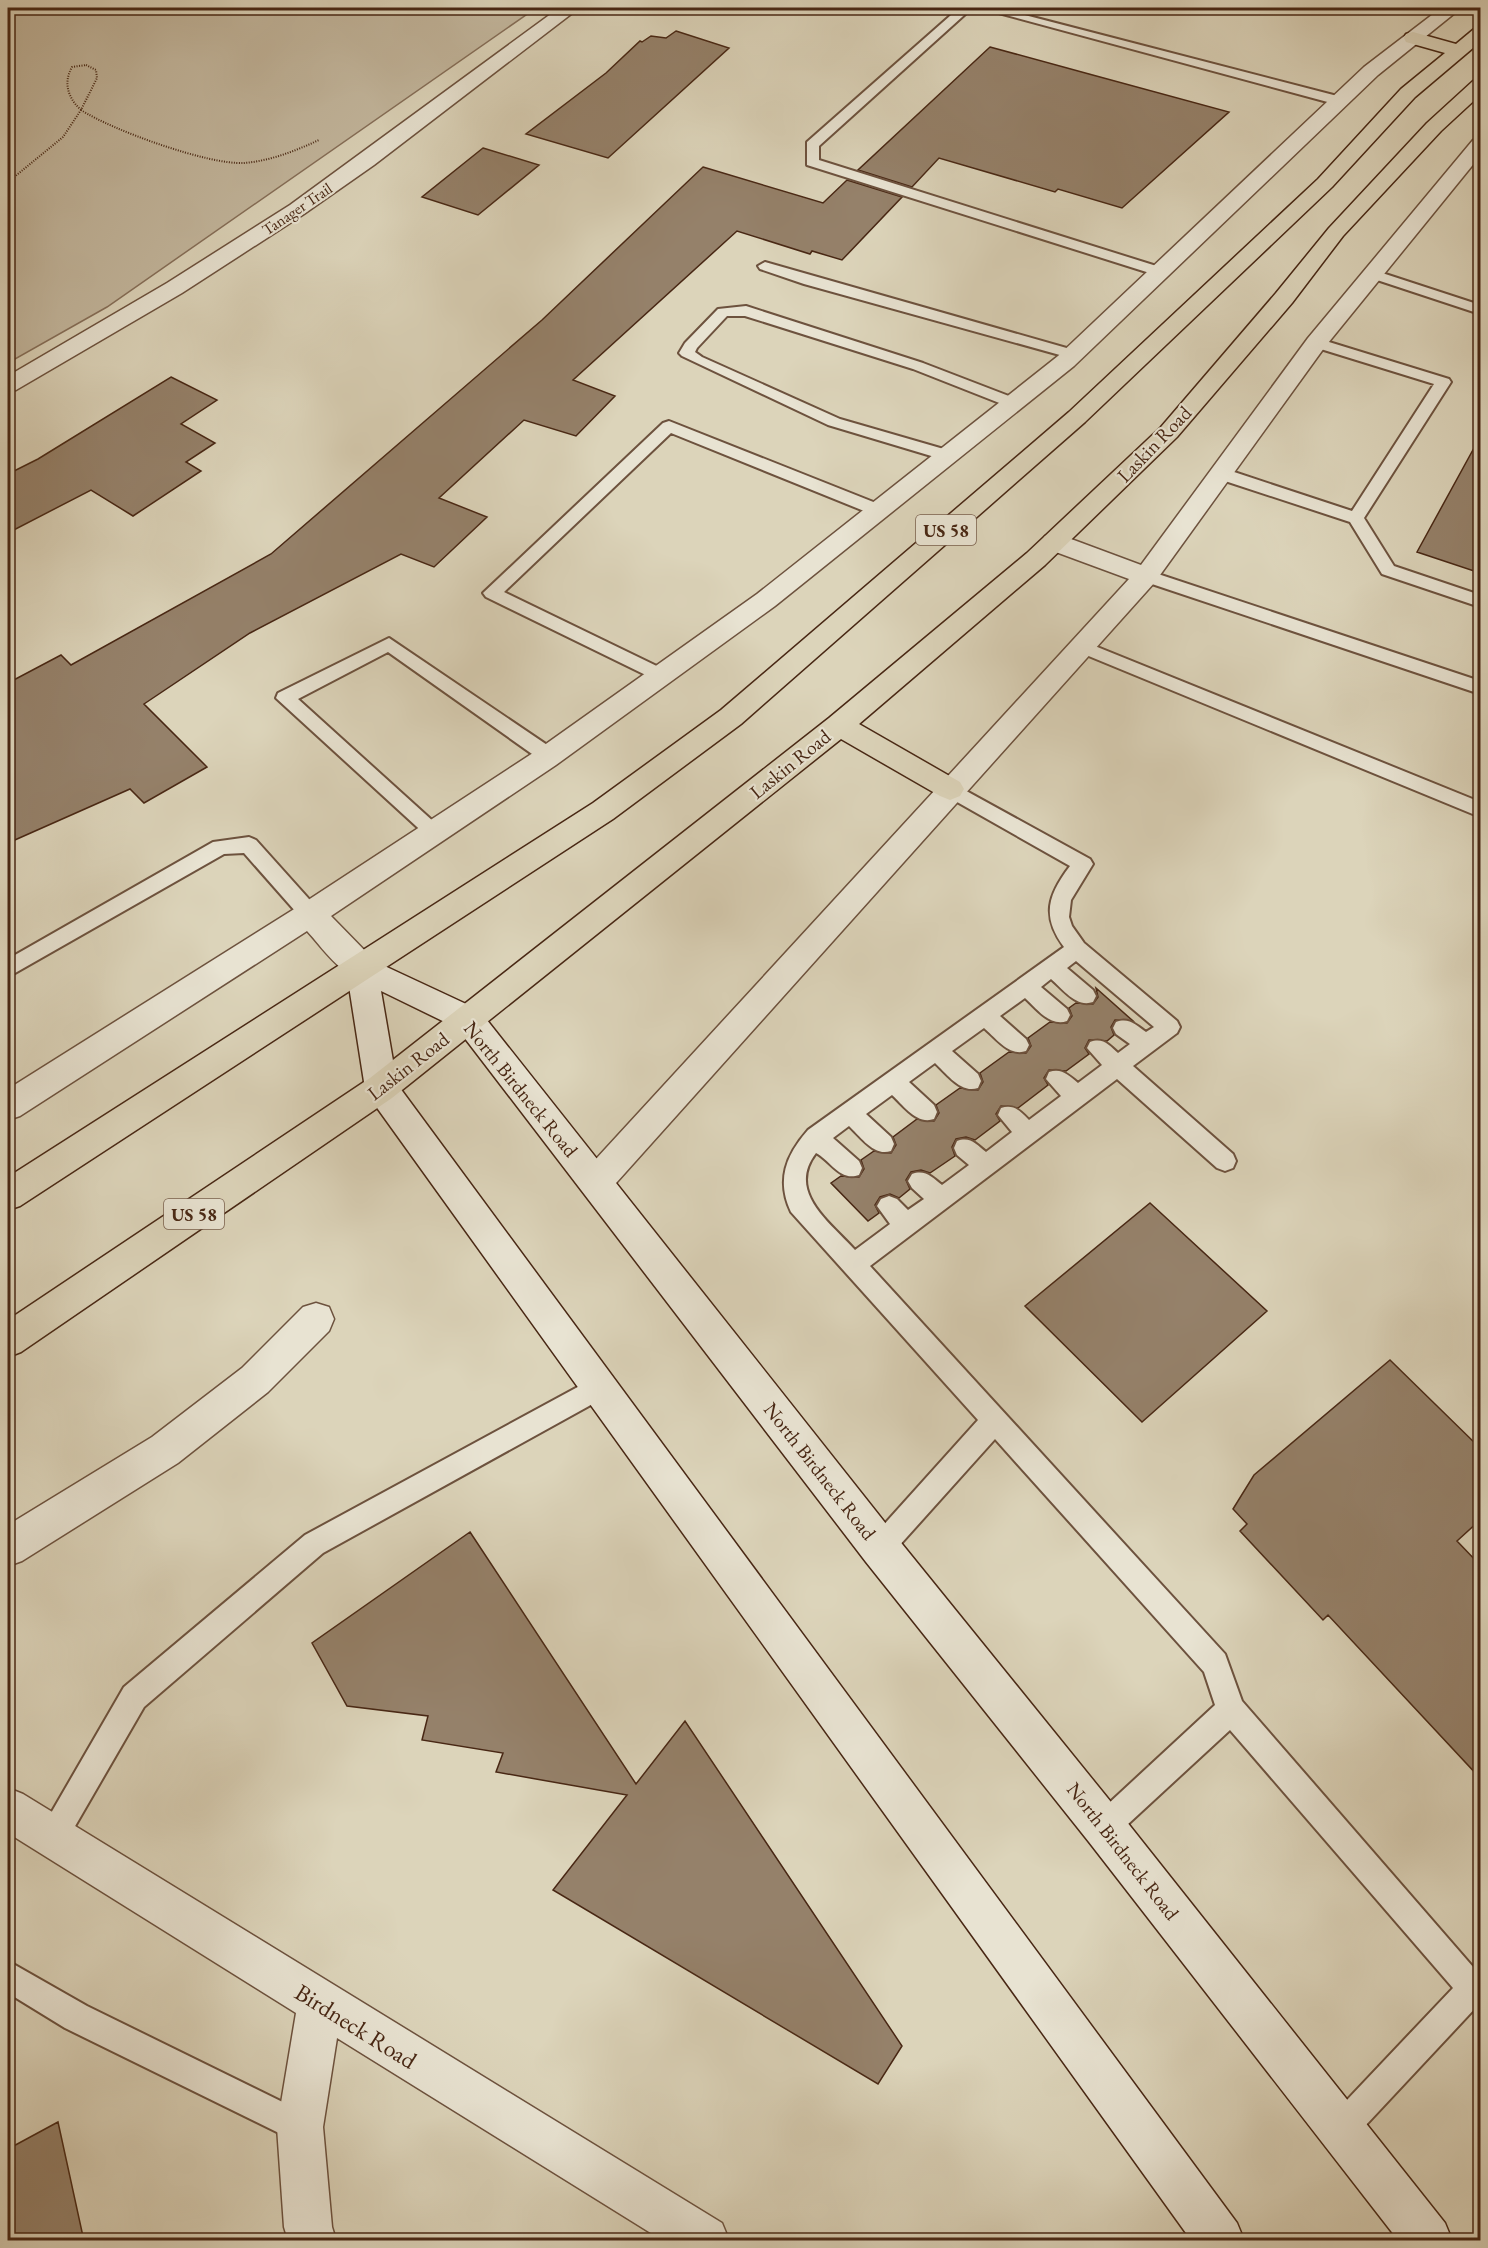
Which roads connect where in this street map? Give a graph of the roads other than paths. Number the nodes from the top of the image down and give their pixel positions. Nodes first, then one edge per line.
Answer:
1 (570, 8) edge
2 (966, 8) edge
3 (986, 8) edge
4 (1452, 8) edge
5 (1480, 33) edge
6 (1413, 38) junction
7 (1457, 50) junction
8 (1480, 85) edge
9 (1340, 100) junction
10 (1480, 144) edge
11 (765, 266) dead end
12 (1161, 272) junction
13 (1373, 274) junction
14 (1480, 310) edge
15 (1317, 342) junction
16 (1072, 354) junction
17 (8, 385) edge
18 (1013, 403) junction
19 (948, 456) junction
20 (1222, 474) junction
21 (880, 510) junction
22 (1356, 518) junction
23 (1054, 542) junction
24 (1146, 576) junction
25 (1480, 601) edge
26 (1080, 646) junction
27 (660, 676) junction
28 (1480, 688) edge
29 (839, 725) junction
30 (549, 756) junction
31 (950, 789) junction
32 (1480, 810) edge
33 (435, 832) junction
34 (310, 914) junction
35 (1077, 949) junction
36 (361, 967) junction
37 (1052, 967) junction
38 (8, 969) edge
39 (1025, 986) junction
40 (1085, 996) dead end
41 (985, 1015) junction
42 (1059, 1015) dead end
43 (468, 1019) junction
44 (1124, 1028) dead end
45 (1145, 1044) junction
46 (1018, 1045) dead end
47 (1098, 1048) dead end
48 (937, 1051) junction
49 (1118, 1065) junction
50 (1057, 1079) dead end
51 (970, 1081) dead end
52 (894, 1082) junction
53 (381, 1088) junction
54 (1077, 1096) junction
55 (8, 1106) edge
56 (927, 1112) dead end
57 (850, 1113) junction
58 (1009, 1115) dead end
59 (1028, 1133) junction
60 (816, 1137) junction
61 (883, 1144) dead end
62 (965, 1148) dead end
63 (1225, 1161) dead end
64 (985, 1165) junction
65 (851, 1168) dead end
66 (921, 1181) dead end
67 (596, 1182) junction
68 (8, 1195) edge
69 (941, 1199) junction
70 (888, 1206) dead end
71 (907, 1225) junction
72 (855, 1264) junction
73 (316, 1319) dead end
74 (8, 1340) edge
75 (598, 1388) junction
76 (995, 1420) junction
77 (8, 1547) edge
78 (880, 1548) junction
79 (1232, 1710) junction
80 (8, 1809) edge
81 (1104, 1827) junction
82 (53, 1837) junction
83 (8, 1976) edge
84 (1477, 1992) edge
85 (320, 2003) junction
86 (300, 2127) junction
87 (1341, 2130) junction
88 (312, 2241) edge
89 (705, 2241) edge
90 (1220, 2241) edge
91 (1428, 2241) edge

1 - 17 street, Tanager Trail
2 - 12 lane
3 - 9 lane
4 - 6 street
5 - 7 main road, US 58
6 - 7 main road
6 - 9 street
7 - 36 main road, US 58
8 - 23 main road, Laskin Road / US 58
9 - 12 street
10 - 13 street
11 - 16 lane
12 - 16 street
13 - 14 lane
13 - 15 street
15 - 20 street
15 - 22 lane
16 - 18 street
18 - 19 street
18 - 19 lane
19 - 21 street
20 - 22 lane
20 - 24 street
21 - 27 street
21 - 27 lane
22 - 25 lane
23 - 24 street
23 - 29 main road, Laskin Road / US 58
24 - 26 street
24 - 28 lane
26 - 31 street
26 - 32 lane
27 - 30 street
29 - 31 main road
29 - 43 main road, Laskin Road / US 58
30 - 33 street
30 - 33 lane
31 - 35 lane
31 - 67 street
33 - 34 street
34 - 36 street
34 - 38 lane
34 - 55 street
35 - 37 lane
35 - 45 lane
36 - 43 street, North Birdneck Road
36 - 53 street
36 - 68 main road, US 58
37 - 39 lane
37 - 40 lane
39 - 41 lane
39 - 42 lane
41 - 46 lane
41 - 48 lane
43 - 53 main road, Laskin Road / US 58
43 - 67 street, North Birdneck Road
44 - 45 lane
45 - 49 lane
47 - 49 lane
48 - 51 lane
48 - 52 lane
49 - 54 lane
49 - 63 lane
50 - 54 lane
52 - 56 lane
52 - 57 lane
53 - 74 main road, Laskin Road / US 58
53 - 75 street
54 - 59 lane
57 - 60 lane
57 - 61 lane
58 - 59 lane
59 - 64 lane
60 - 65 lane
60 - 72 lane
62 - 64 lane
64 - 69 lane
66 - 69 lane
67 - 78 street, North Birdneck Road
69 - 71 lane
70 - 71 lane
71 - 72 lane
72 - 76 lane
73 - 77 street
75 - 82 lane
75 - 90 street
76 - 78 lane
76 - 79 lane
78 - 81 street, North Birdneck Road
79 - 81 lane
79 - 84 lane
80 - 82 street, Birdneck Road
81 - 87 street, North Birdneck Road
82 - 85 street, Birdneck Road
83 - 86 lane
84 - 87 lane
85 - 86 street
85 - 89 street, Birdneck Road
86 - 88 street
87 - 91 street, North Birdneck Road

